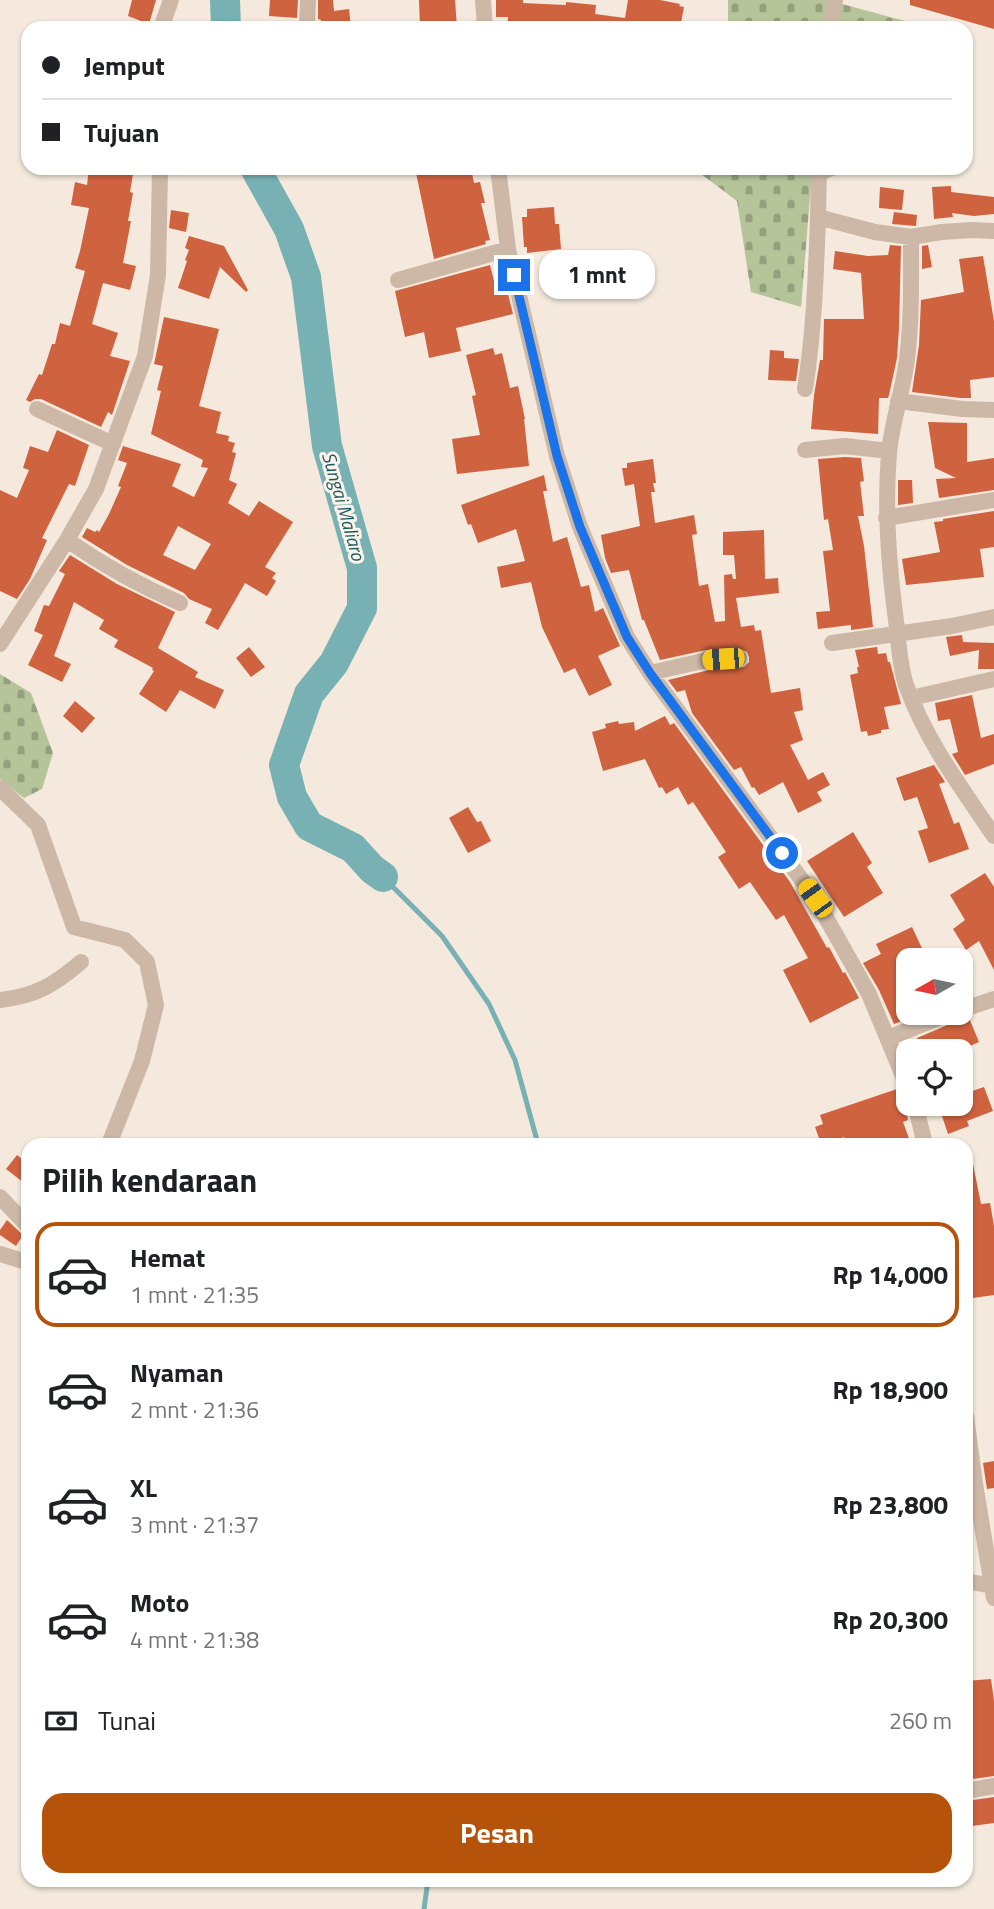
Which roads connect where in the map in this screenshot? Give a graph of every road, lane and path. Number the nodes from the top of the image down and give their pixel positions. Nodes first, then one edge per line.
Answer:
1 (171, 0) edge
2 (308, 0) edge
3 (483, 0) edge
4 (835, 0) edge
5 (164, 21) edge
6 (307, 21) edge
7 (484, 21) edge
8 (831, 21) edge
9 (160, 175) edge
10 (499, 175) edge
11 (819, 175) edge
12 (818, 217) junction
13 (994, 231) edge
14 (911, 237) junction
15 (508, 249) junction
16 (398, 280) dead end
17 (805, 389) dead end
18 (898, 401) junction
19 (37, 409) dead end
20 (994, 410) edge
21 (113, 444) junction
22 (805, 450) dead end
23 (889, 451) junction
24 (994, 500) edge
25 (886, 518) junction
26 (67, 540) junction
27 (180, 603) dead end
28 (994, 617) edge
29 (897, 634) junction
30 (832, 643) dead end
31 (0, 644) edge
32 (738, 658) dead end
33 (650, 673) junction
34 (994, 679) edge
35 (911, 698) junction
36 (0, 788) edge
37 (994, 836) edge
38 (81, 962) dead end
39 (994, 999) edge
40 (0, 1000) edge
41 (973, 1006) edge
42 (918, 1026) edge
43 (888, 1038) junction
44 (896, 1058) edge
45 (918, 1116) edge
46 (111, 1138) edge
47 (924, 1138) edge
48 (0, 1197) edge
49 (21, 1219) edge
50 (0, 1254) edge
51 (21, 1260) edge
52 (973, 1469) edge
53 (973, 1584) edge
54 (993, 1592) edge
55 (994, 1786) edge
56 (973, 1790) edge

1 - 5 street
2 - 6 street
3 - 7 street
4 - 8 street
9 - 21 street
10 - 15 street
11 - 12 street
12 - 14 street
12 - 17 street
13 - 14 street
14 - 18 street
15 - 16 street
15 - 33 street
18 - 20 street
18 - 23 street
19 - 21 street
21 - 26 street
22 - 23 street
23 - 25 street
24 - 25 street
25 - 29 street
26 - 27 street
26 - 31 street
28 - 29 street
29 - 30 street
29 - 35 street
32 - 33 street
33 - 43 street
34 - 35 street
35 - 37 street
36 - 46 street
38 - 40 street
39 - 41 street
42 - 43 street
43 - 44 street
45 - 47 street
48 - 49 street
50 - 51 street
52 - 54 street
53 - 54 street
55 - 56 street

